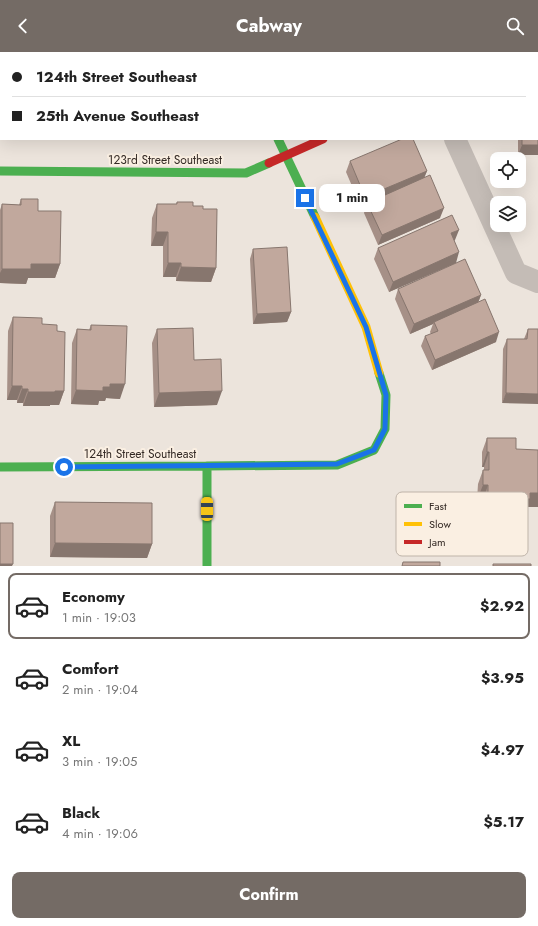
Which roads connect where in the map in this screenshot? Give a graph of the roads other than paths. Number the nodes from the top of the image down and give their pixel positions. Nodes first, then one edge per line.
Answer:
1 (278, 140) edge
2 (321, 140) edge
3 (455, 140) edge
4 (285, 155) junction
5 (0, 172) edge
6 (538, 282) edge
7 (207, 466) junction
8 (0, 467) edge
9 (208, 566) edge

1 - 4 street, 124th Street Southeast
2 - 4 street, 123rd Street Southeast
3 - 6 street
4 - 5 street, 123rd Street Southeast
4 - 7 street, 124th Street Southeast
7 - 8 street, 124th Street Southeast
7 - 9 street

